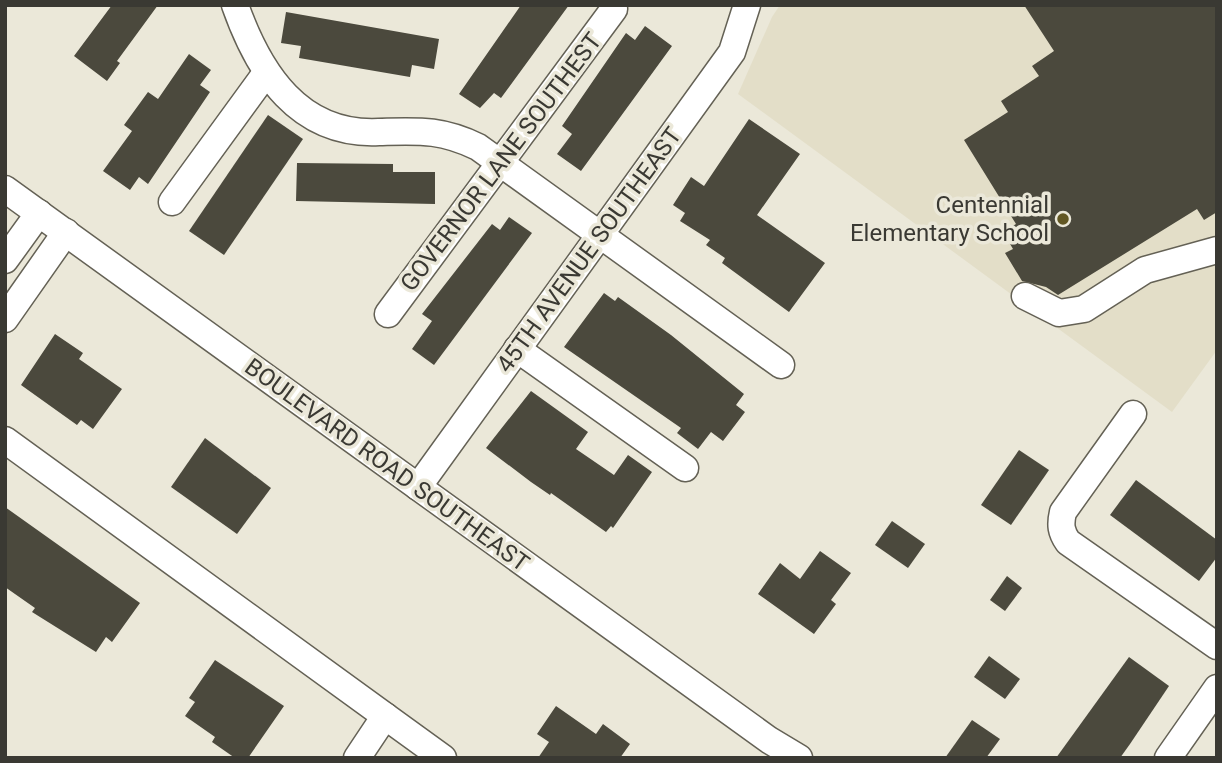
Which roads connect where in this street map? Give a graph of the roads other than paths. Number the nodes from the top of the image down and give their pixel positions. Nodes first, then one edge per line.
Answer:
1 (235, 5) edge
2 (747, 5) edge
3 (614, 9) dead end
4 (265, 72) junction
5 (501, 163) junction
6 (5, 189) edge
7 (172, 202) dead end
8 (39, 213) junction
9 (66, 232) junction
10 (599, 235) junction
11 (1217, 250) edge
12 (5, 260) edge
13 (1025, 296) dead end
14 (388, 314) dead end
15 (5, 319) edge
16 (517, 349) junction
17 (781, 365) dead end
18 (1133, 414) dead end
19 (5, 440) edge
20 (685, 468) dead end
21 (418, 487) junction
22 (1217, 646) edge
23 (1217, 688) edge
24 (385, 716) junction
25 (776, 749) edge
26 (357, 758) edge
27 (443, 758) edge
28 (799, 758) edge
29 (1168, 758) edge

1 - 4 street
2 - 10 street, 45TH AVENUE SOUTHEAST
3 - 5 street, GOVERNOR LANE SOUTHEST
4 - 5 street
4 - 7 street
5 - 10 street
5 - 14 street, GOVERNOR LANE SOUTHEST
6 - 8 street, BOULEVARD ROAD SOUTHEAST
8 - 9 street, BOULEVARD ROAD SOUTHEAST
8 - 12 street
9 - 15 street
9 - 21 street, BOULEVARD ROAD SOUTHEAST
10 - 16 street, 45TH AVENUE SOUTHEAST
10 - 17 street
11 - 13 street
16 - 20 street
16 - 21 street, 45TH AVENUE SOUTHEAST
18 - 22 street
19 - 24 street
21 - 25 street, BOULEVARD ROAD SOUTHEAST
23 - 29 street
24 - 26 street
24 - 27 street
25 - 28 street, BOULEVARD ROAD SOUTHEAST

